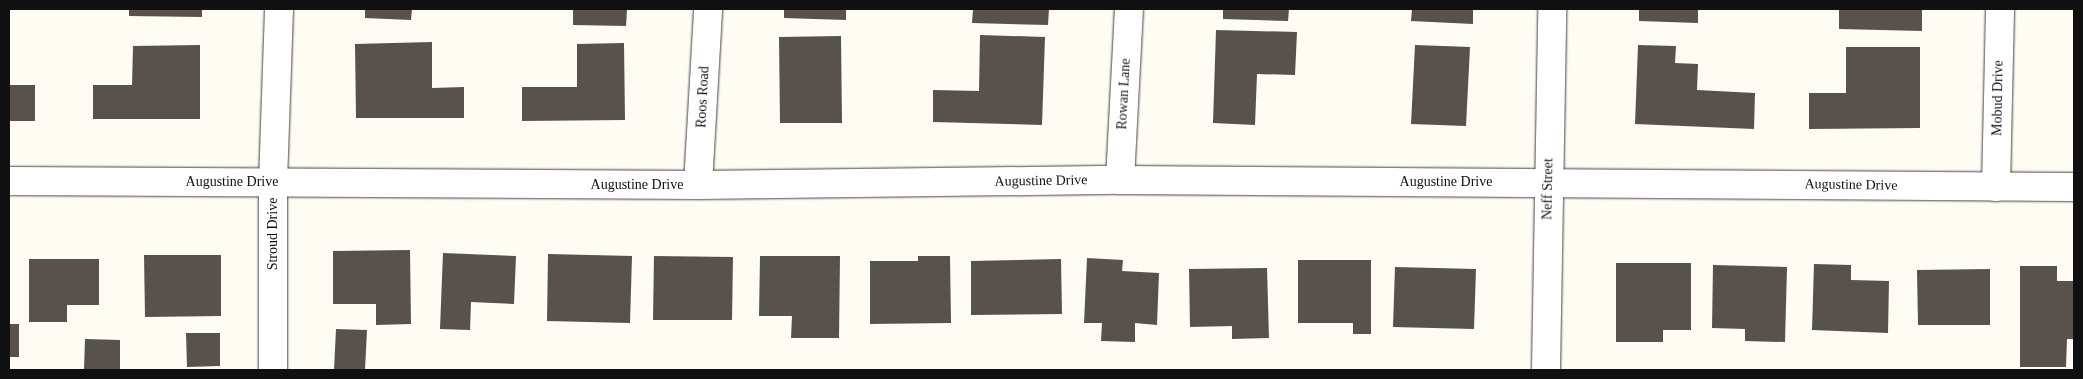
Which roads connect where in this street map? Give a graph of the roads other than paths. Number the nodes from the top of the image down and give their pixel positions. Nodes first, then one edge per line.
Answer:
1 (279, 9) edge
2 (708, 9) edge
3 (1128, 9) edge
4 (1552, 9) edge
5 (2000, 9) edge
6 (9, 180) edge
7 (1120, 180) junction
8 (274, 182) junction
9 (1548, 182) junction
10 (698, 185) junction
11 (1996, 187) junction
12 (2074, 187) edge
13 (272, 370) edge
14 (1546, 370) edge

1 - 8 street, Stroud Drive
2 - 10 street, Roos Road
3 - 7 street, Rowan Lane
4 - 9 street, Neff Street
5 - 11 street, Mobud Drive
6 - 8 street, Augustine Drive
7 - 9 street, Augustine Drive
7 - 10 street, Augustine Drive
8 - 10 street, Augustine Drive
8 - 13 street, Stroud Drive
9 - 11 street, Augustine Drive
9 - 14 street, Neff Street
11 - 12 street, Augustine Drive

